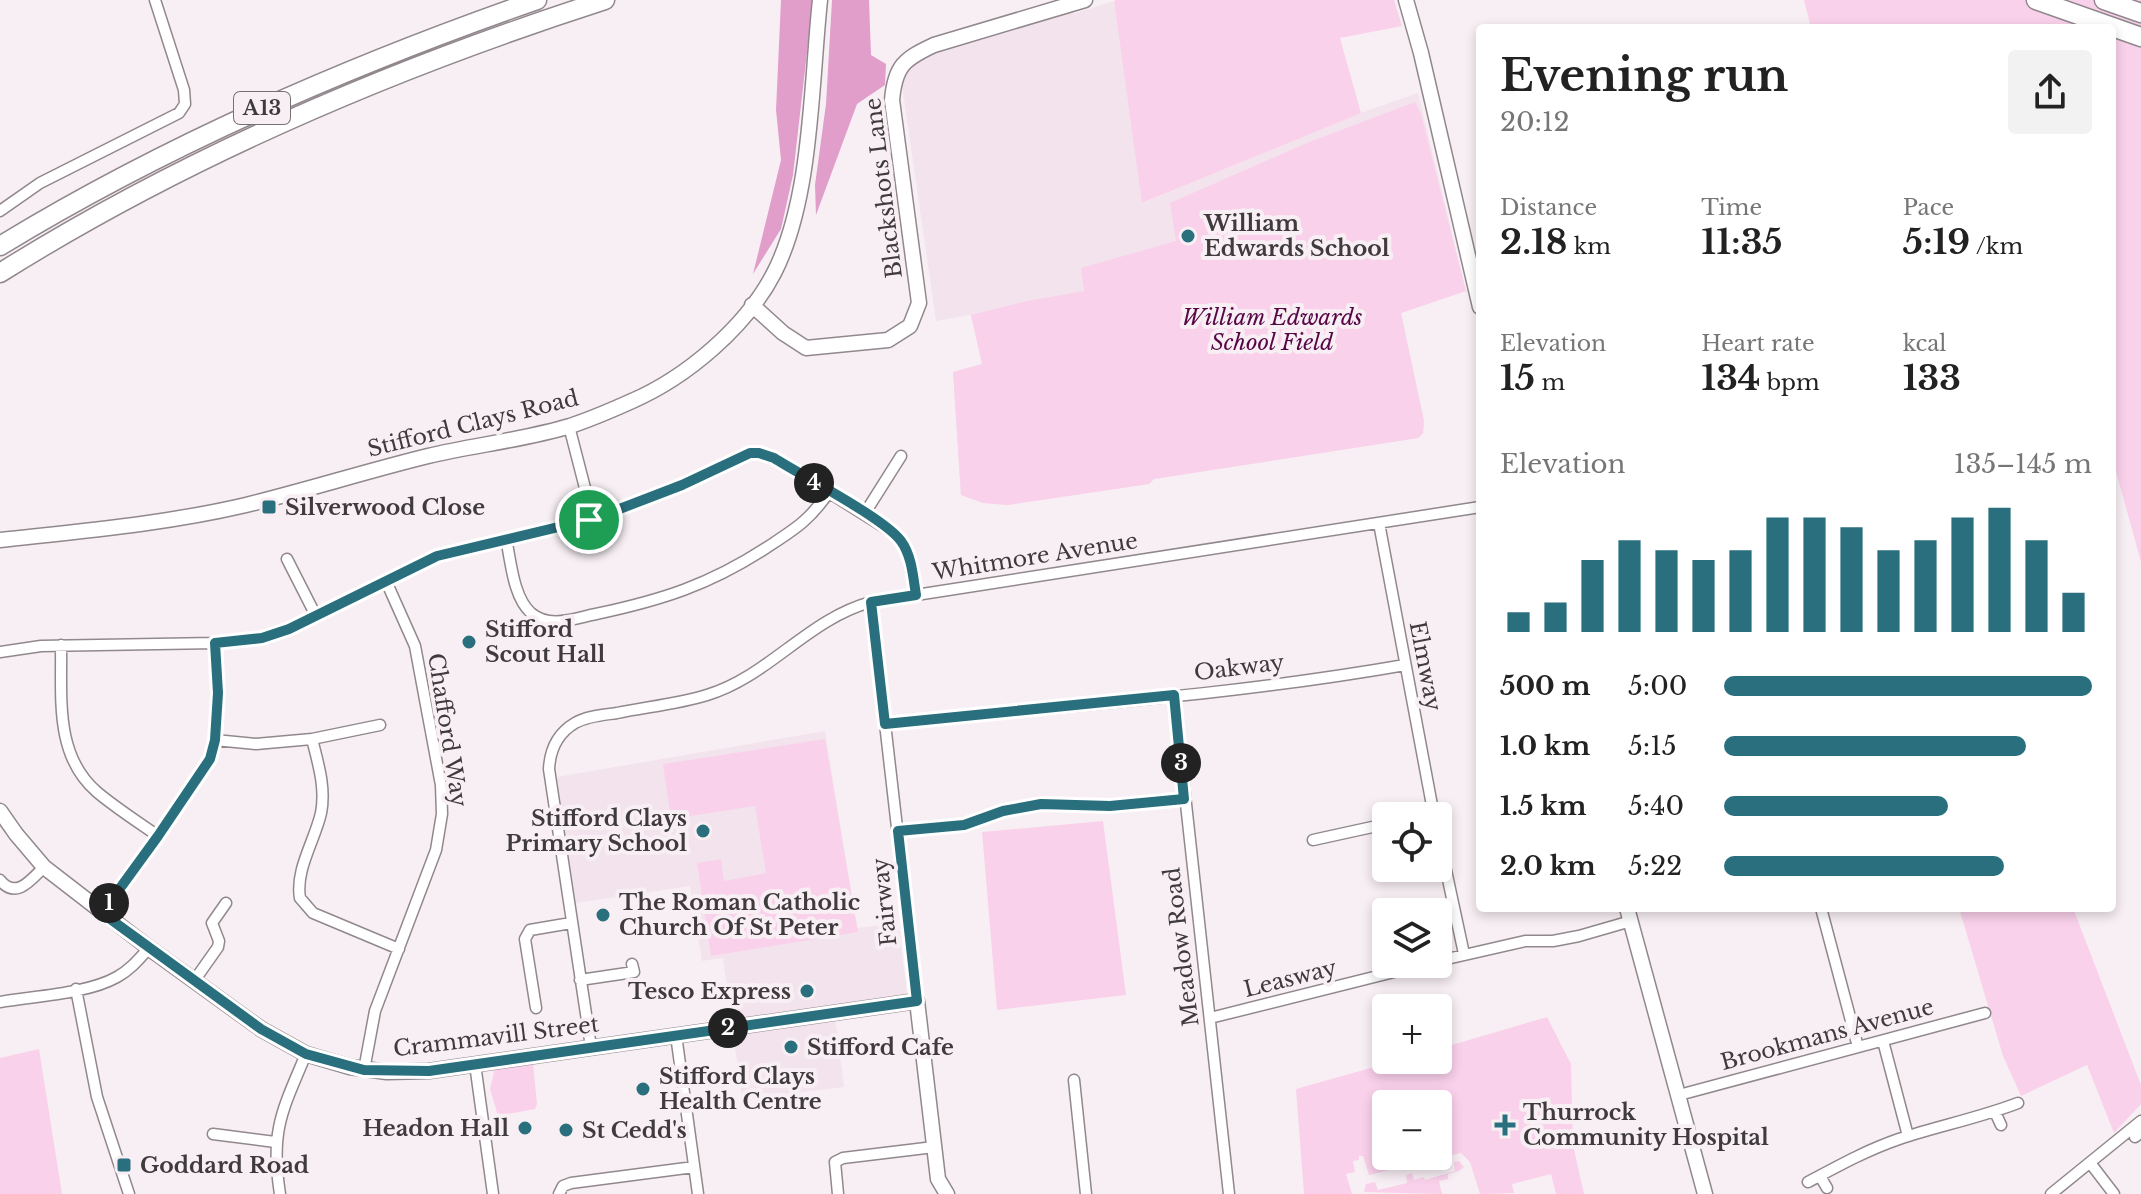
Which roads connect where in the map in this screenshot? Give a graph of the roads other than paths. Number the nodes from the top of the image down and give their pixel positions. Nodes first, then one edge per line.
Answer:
1 (155, 0) edge
2 (537, 0) edge
3 (605, 0) edge
4 (820, 0) edge
5 (1085, 0) edge
6 (1406, 0) edge
7 (2036, 0) edge
8 (2104, 0) edge
9 (2141, 13) edge
10 (2104, 24) edge
11 (2116, 28) edge
12 (2141, 37) edge
13 (0, 211) edge
14 (0, 246) edge
15 (0, 273) edge
16 (1476, 290) edge
17 (752, 305) junction
18 (569, 426) junction
19 (901, 456) dead end
20 (829, 492) junction
21 (1476, 508) edge
22 (865, 513) junction
23 (593, 519) junction
24 (1379, 523) junction
25 (506, 539) junction
26 (0, 540) edge
27 (287, 559) dead end
28 (386, 581) junction
29 (916, 595) junction
30 (871, 602) junction
31 (316, 616) junction
32 (215, 643) junction
33 (61, 645) junction
34 (0, 652) edge
35 (1405, 665) junction
36 (1174, 695) junction
37 (885, 724) junction
38 (380, 725) dead end
39 (312, 739) junction
40 (215, 740) junction
41 (1184, 799) junction
42 (1429, 802) edge
43 (0, 811) edge
44 (1372, 827) edge
45 (898, 831) junction
46 (158, 836) junction
47 (1313, 840) dead end
48 (44, 867) junction
49 (0, 880) edge
50 (1449, 882) edge
51 (226, 903) dead end
52 (1822, 912) edge
53 (102, 913) junction
54 (1629, 914) edge
55 (571, 923) junction
56 (149, 948) junction
57 (399, 949) junction
58 (1464, 954) junction
59 (1452, 957) edge
60 (632, 964) dead end
61 (1372, 978) edge
62 (580, 980) junction
63 (194, 981) junction
64 (76, 989) junction
65 (917, 1001) junction
66 (0, 1002) edge
67 (536, 1008) dead end
68 (1985, 1013) dead end
69 (1210, 1018) junction
70 (676, 1035) junction
71 (1883, 1041) junction
72 (591, 1047) junction
73 (1858, 1047) junction
74 (306, 1054) junction
75 (475, 1064) junction
76 (364, 1070) junction
77 (1074, 1080) dead end
78 (1679, 1095) junction
79 (2018, 1103) dead end
80 (1995, 1112) junction
81 (2141, 1121) edge
82 (2001, 1125) dead end
83 (213, 1134) dead end
84 (1908, 1136) junction
85 (275, 1142) junction
86 (934, 1147) junction
87 (2091, 1164) junction
88 (694, 1167) junction
89 (1820, 1176) junction
90 (1808, 1182) dead end
91 (1827, 1188) dead end
92 (129, 1194) edge
93 (280, 1194) edge
94 (493, 1194) edge
95 (559, 1194) edge
96 (698, 1194) edge
97 (838, 1194) edge
98 (947, 1194) edge
99 (1086, 1194) edge
100 (1229, 1194) edge
101 (1705, 1194) edge
102 (2051, 1194) edge
103 (2114, 1194) edge

1 - 13 street
2 - 14 highway, A13
3 - 15 highway, A13
4 - 17 street, Stifford Clays Road
5 - 17 street, Blackshots Lane
6 - 16 street
7 - 10 highway
8 - 9 highway
11 - 12 highway
17 - 18 street, Stifford Clays Road
18 - 23 street
18 - 26 street, Stifford Clays Road
19 - 22 street
20 - 22 street
20 - 23 street
20 - 25 street
21 - 24 street, Whitmore Avenue
22 - 29 street
23 - 25 street
24 - 29 street, Whitmore Avenue
24 - 35 street, Elmway
25 - 28 street
27 - 31 street
28 - 31 street
28 - 57 street, Chafford Way
29 - 30 street, Whitmore Avenue
30 - 37 street, Fairway
30 - 55 street, Whitmore Avenue
31 - 32 street
32 - 33 street
32 - 40 street
33 - 34 street
33 - 46 street
35 - 36 street, Oakway
35 - 42 street, Elmway
36 - 37 street, Oakway
36 - 41 street, Meadow Road
37 - 45 street, Fairway
38 - 39 street
39 - 40 street
39 - 57 street
40 - 46 street
41 - 45 street
41 - 69 street, Meadow Road
43 - 48 street, Crammavill Street
44 - 47 street
45 - 65 street, Fairway
46 - 53 street
48 - 49 street
48 - 53 street, Crammavill Street
50 - 58 street
51 - 63 street
52 - 73 street
53 - 56 street, Crammavill Street
54 - 58 street
54 - 78 street
55 - 62 street, Whitmore Avenue
55 - 67 street
56 - 63 street, Crammavill Street
56 - 64 street
57 - 76 street, Chafford Way
58 - 59 street
60 - 62 street
61 - 69 street, Leasway
62 - 72 street, Whitmore Avenue
63 - 74 street, Crammavill Street
64 - 66 street
64 - 92 street
65 - 70 street, Crammavill Street
65 - 86 street, Fairway
68 - 71 street, Brookmans Avenue
69 - 100 street, Meadow Road
70 - 72 street, Crammavill Street
70 - 88 street
71 - 73 street, Brookmans Avenue
71 - 84 street
72 - 75 street, Crammavill Street
73 - 78 street, Brookmans Avenue
74 - 76 street, Crammavill Street
74 - 85 street
75 - 76 street, Crammavill Street
75 - 94 street
77 - 99 street
78 - 101 street
79 - 80 street
80 - 82 street
80 - 84 street
81 - 87 street
83 - 85 street
84 - 89 street
85 - 93 street
86 - 97 street
86 - 98 street, Fairway
87 - 102 street
87 - 103 street
88 - 95 street
88 - 96 street
89 - 90 street
89 - 91 street

